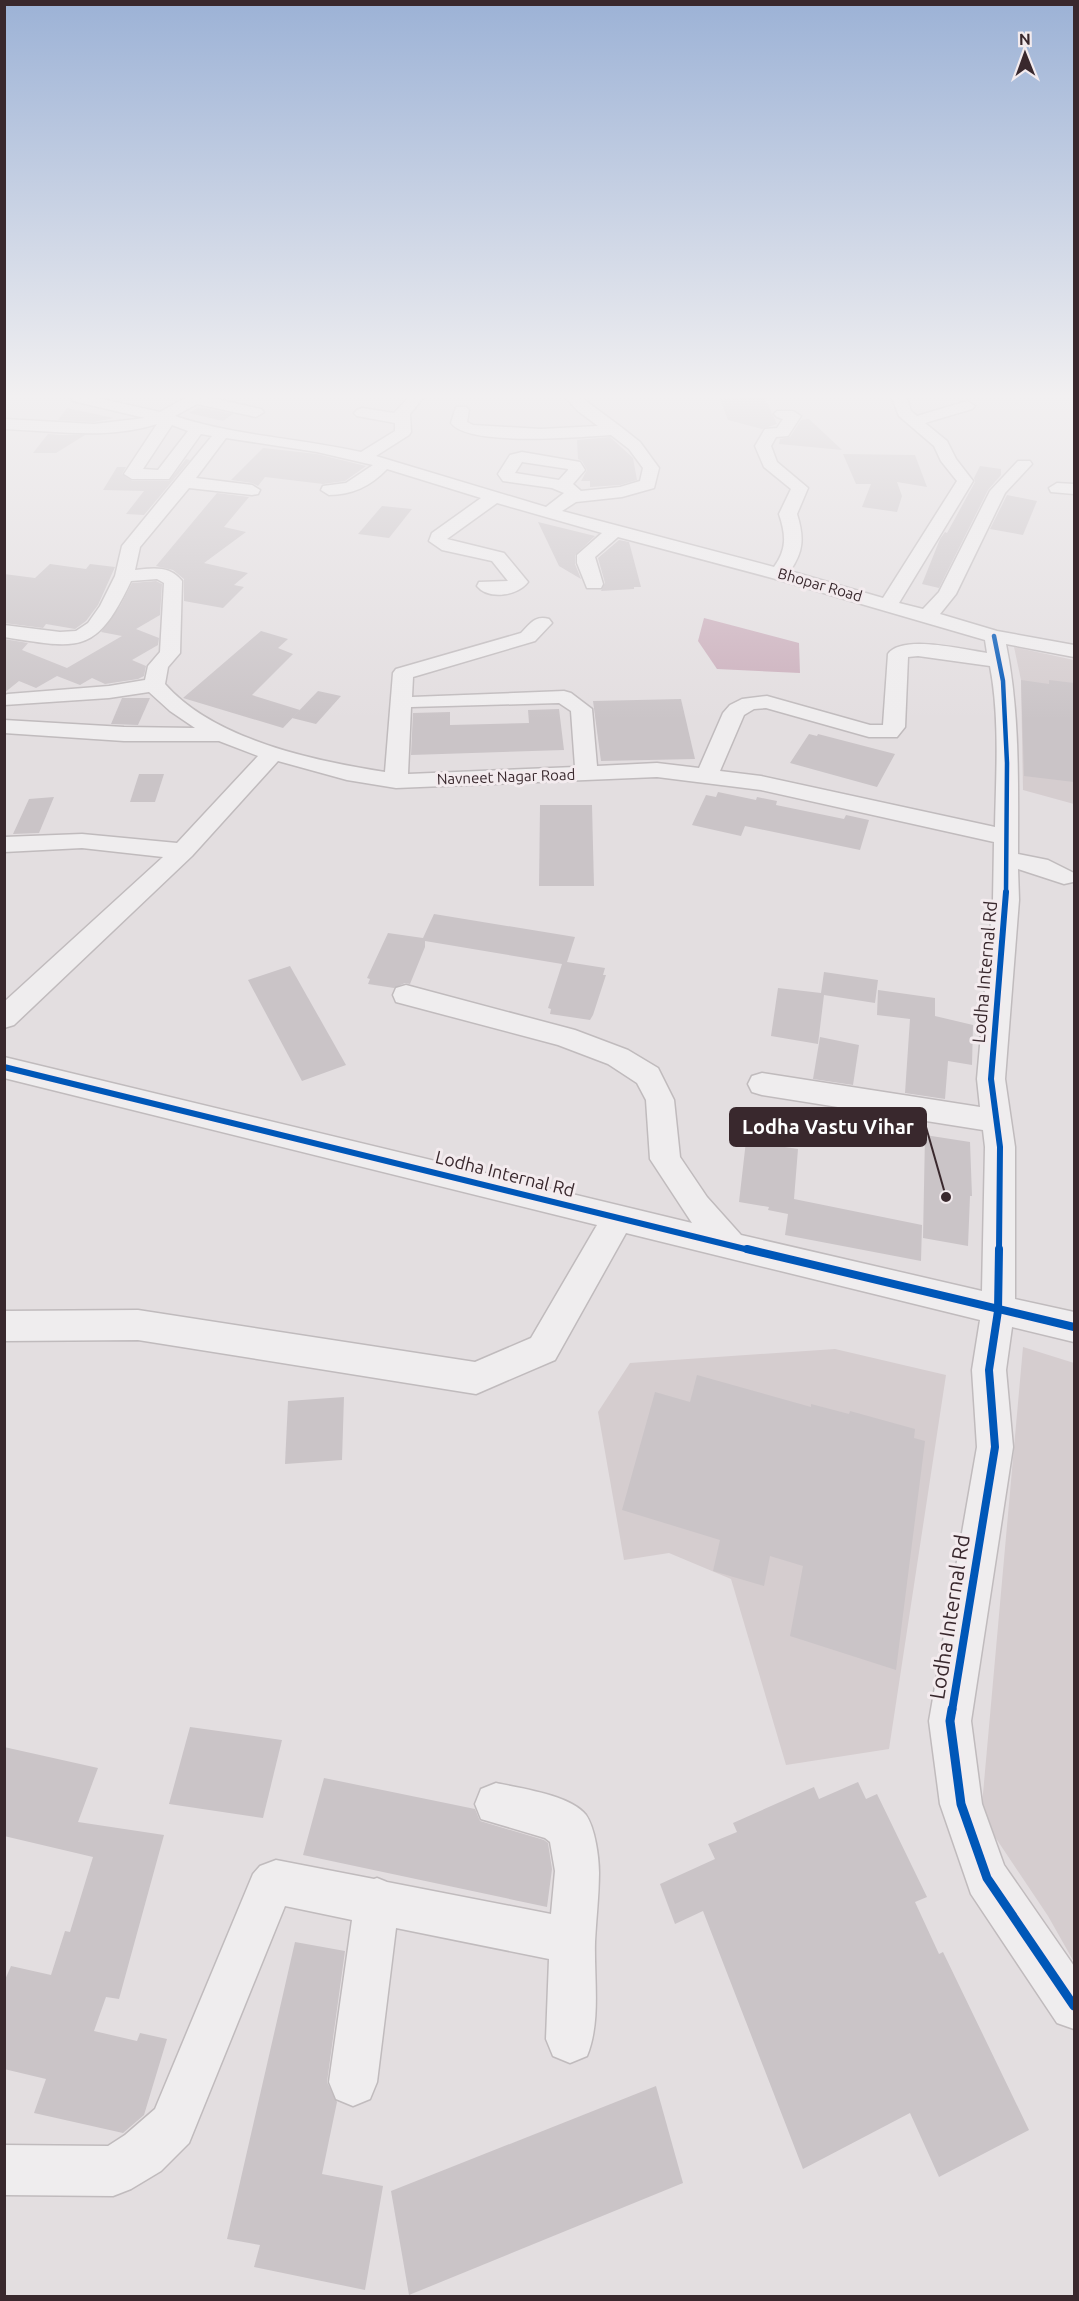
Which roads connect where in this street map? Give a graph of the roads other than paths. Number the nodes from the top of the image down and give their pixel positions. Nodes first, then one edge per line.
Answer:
1 (166, 505) edge
2 (483, 505) edge
3 (523, 505) edge
4 (555, 505) edge
5 (792, 505) edge
6 (950, 505) edge
7 (991, 505) edge
8 (548, 513) junction
9 (615, 531) junction
10 (778, 574) junction
11 (124, 576) junction
12 (594, 584) dead end
13 (486, 586) dead end
14 (888, 605) junction
15 (927, 617) junction
16 (542, 623) dead end
17 (4, 631) edge
18 (996, 648) junction
19 (1074, 651) edge
20 (154, 685) junction
21 (8, 700) dead end
22 (417, 702) dead end
23 (4, 726) edge
24 (222, 735) junction
25 (273, 753) junction
26 (429, 761) dead end
27 (586, 764) junction
28 (707, 776) junction
29 (396, 781) junction
30 (4, 845) edge
31 (1007, 848) junction
32 (183, 851) junction
33 (1064, 876) dead end
34 (406, 995) dead end
35 (4, 1018) edge
36 (4, 1066) edge
37 (762, 1084) dead end
38 (995, 1121) junction
39 (618, 1217) junction
40 (731, 1245) junction
41 (998, 1311) junction
42 (4, 1326) edge
43 (1074, 1327) edge
44 (496, 1804) dead end
45 (377, 1900) junction
46 (572, 1941) junction
47 (1074, 2006) edge
48 (570, 2039) dead end
49 (353, 2082) dead end
50 (4, 2170) edge

1 - 11 street
2 - 13 street
3 - 8 street, Bhopar Road
4 - 8 street
5 - 10 street
6 - 14 street
7 - 15 street
8 - 9 street, Bhopar Road
9 - 10 street, Bhopar Road
9 - 12 street
10 - 14 street, Bhopar Road
11 - 17 street
11 - 20 street
14 - 15 street, Bhopar Road
15 - 18 street, Bhopar Road
16 - 29 street
18 - 19 street, Bhopar Road
18 - 28 street
18 - 31 street, Lodha Internal Rd
20 - 21 street
20 - 24 street
22 - 27 street
23 - 24 street, Navneet Nagar Road
24 - 25 street, Navneet Nagar Road
25 - 29 street, Navneet Nagar Road
25 - 32 street
26 - 27 street
27 - 28 street, Navneet Nagar Road
27 - 29 street, Navneet Nagar Road
28 - 31 street, Navneet Nagar Road
30 - 32 street
31 - 33 street, Navneet Nagar Road
31 - 38 street, Lodha Internal Rd
32 - 35 street
34 - 40 street
36 - 39 street, Lodha Internal Rd
37 - 38 street
38 - 41 street, Lodha Internal Rd
39 - 40 street, Lodha Internal Rd
39 - 42 street
40 - 41 street, Lodha Internal Rd
41 - 43 street
41 - 47 street, Lodha Internal Rd
44 - 46 street
45 - 46 street
45 - 49 street
45 - 50 street
46 - 48 street

